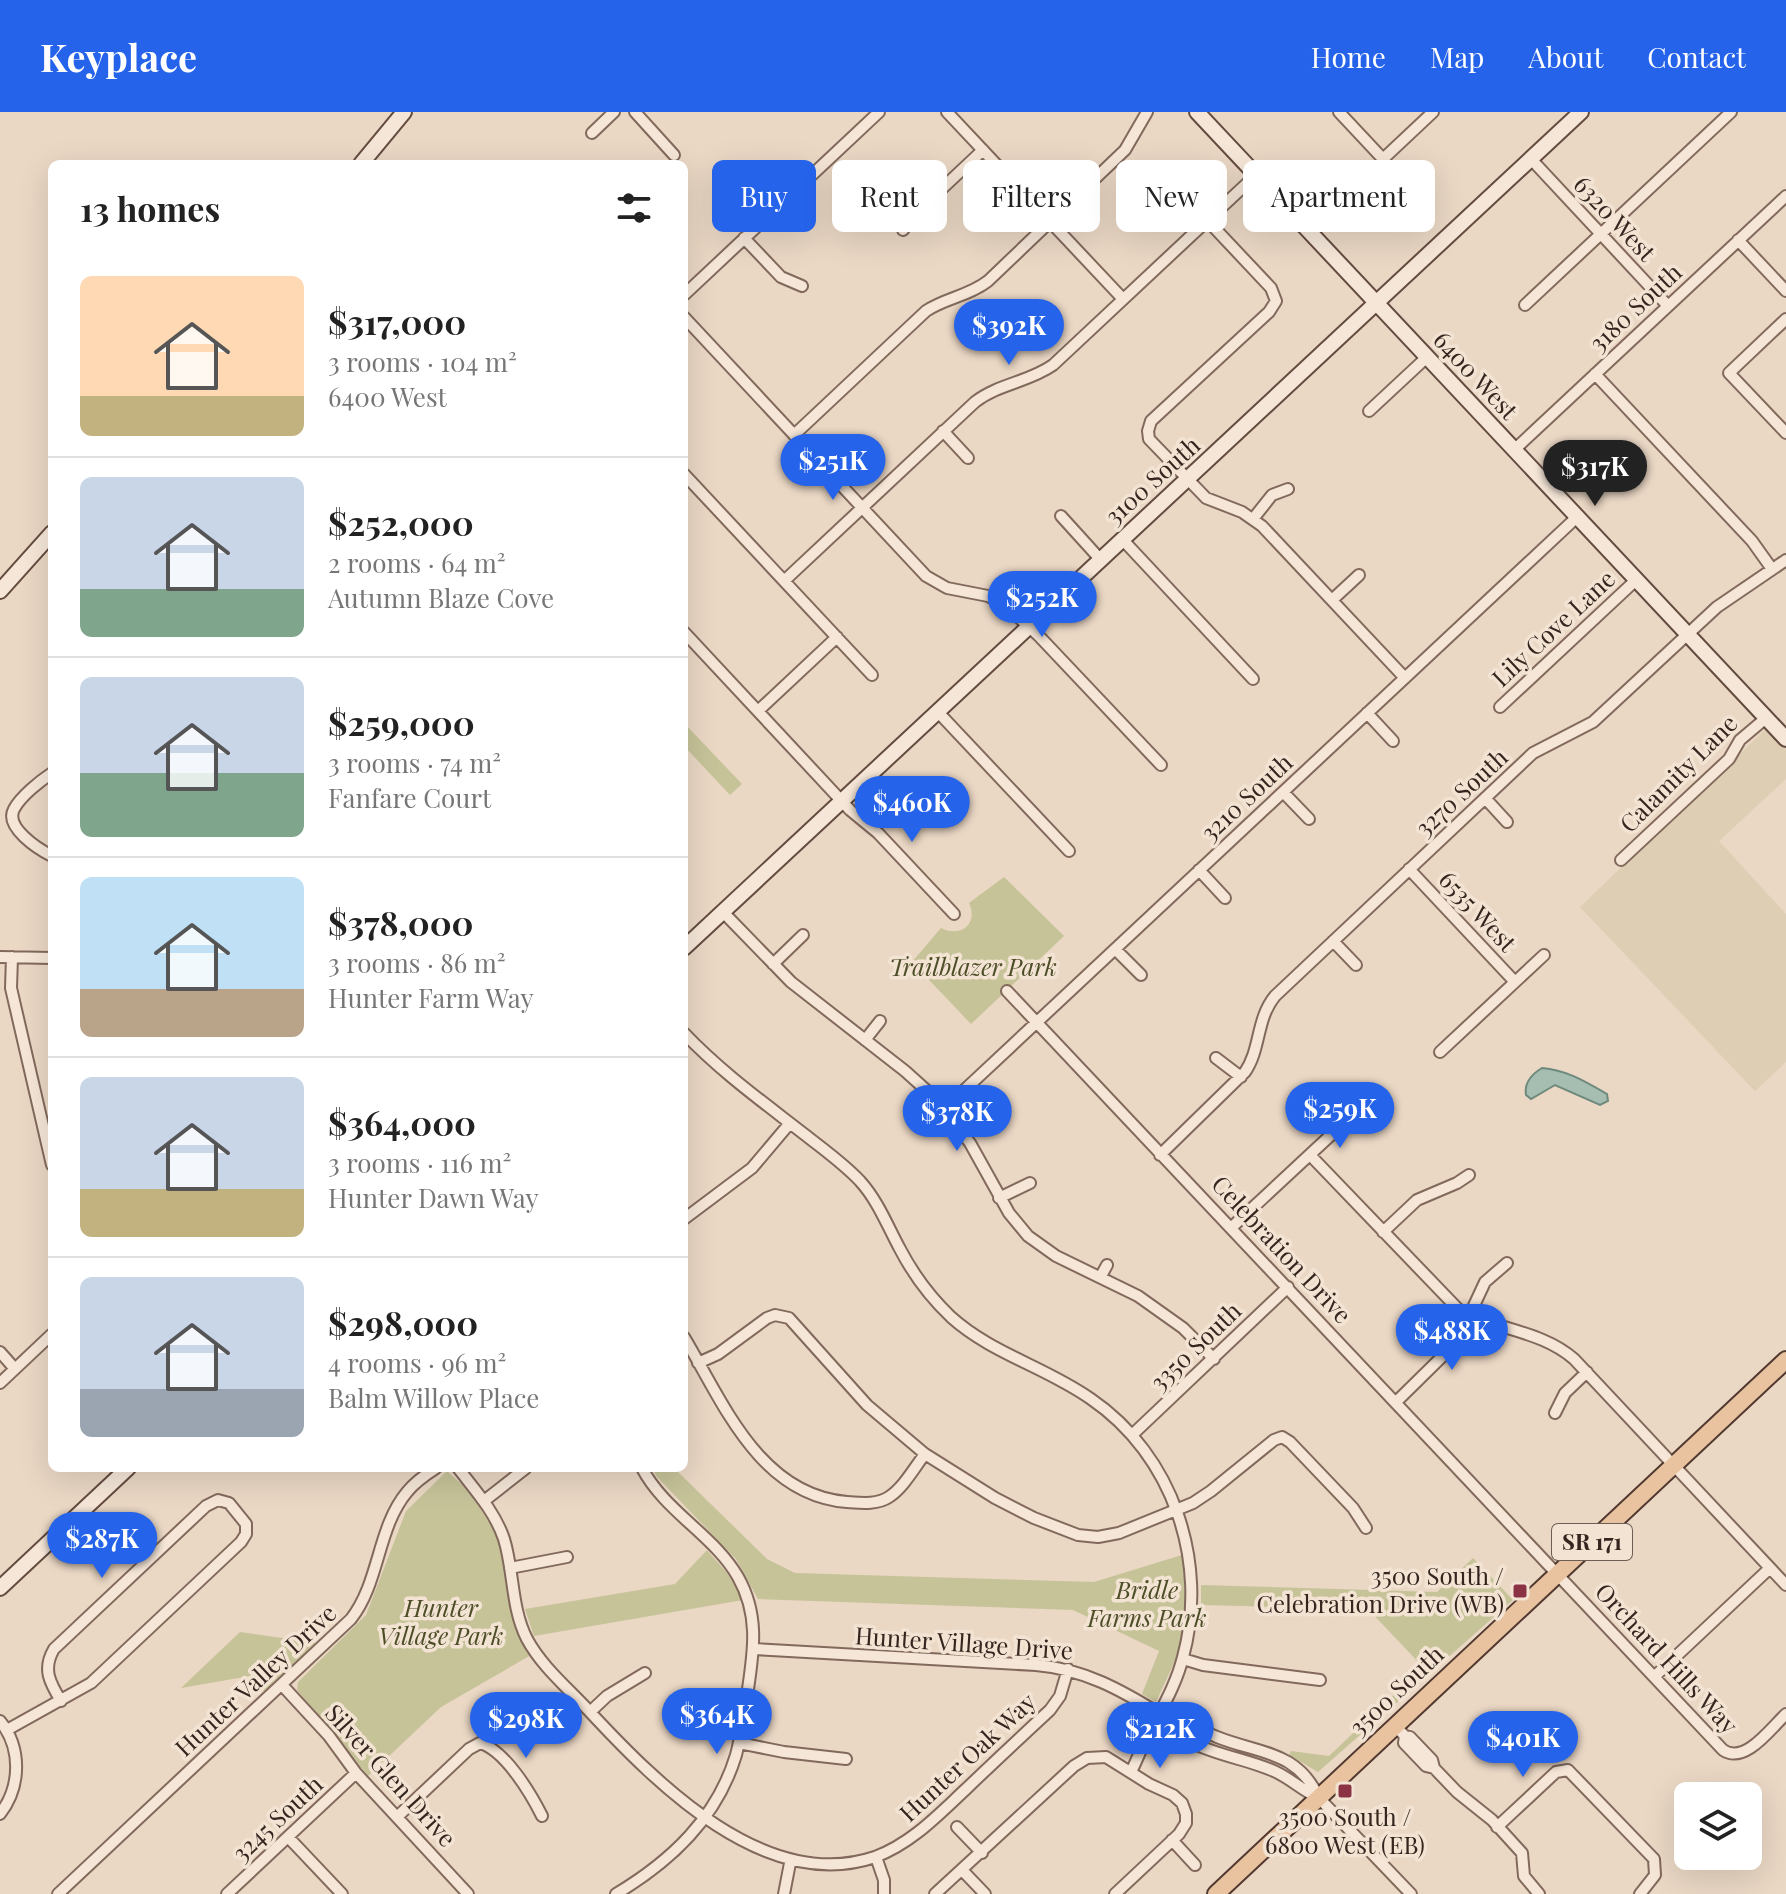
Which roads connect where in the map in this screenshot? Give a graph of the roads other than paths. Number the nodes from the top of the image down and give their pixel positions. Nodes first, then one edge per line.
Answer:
1 (404, 112) edge
2 (614, 112) edge
3 (635, 112) edge
4 (879, 112) edge
5 (947, 112) edge
6 (1147, 112) edge
7 (1197, 112) edge
8 (1339, 112) edge
9 (1433, 112) edge
10 (1581, 112) edge
11 (1731, 112) edge
12 (592, 133) dead end
13 (983, 150) junction
14 (674, 155) dead end
15 (1531, 159) junction
16 (364, 160) edge
17 (992, 160) edge
18 (1243, 161) edge
19 (1100, 174) edge
20 (947, 184) edge
21 (1243, 187) edge
22 (1786, 196) edge
23 (1227, 202) edge
24 (1039, 232) edge
25 (1059, 232) edge
26 (1194, 232) edge
27 (1218, 232) edge
28 (1310, 232) edge
29 (1601, 234) junction
30 (744, 238) junction
31 (1738, 240) junction
32 (802, 286) dead end
33 (688, 291) edge
34 (1786, 291) edge
35 (1123, 299) junction
36 (1377, 303) junction
37 (1525, 305) dead end
38 (1668, 306) junction
39 (1786, 319) edge
40 (688, 321) edge
41 (1427, 357) junction
42 (1595, 374) junction
43 (1369, 411) dead end
44 (943, 431) junction
45 (1786, 433) edge
46 (794, 435) junction
47 (1514, 450) junction
48 (968, 458) dead end
49 (688, 478) edge
50 (1188, 481) junction
51 (1288, 489) dead end
52 (862, 508) junction
53 (1061, 516) dead end
54 (1577, 517) junction
55 (1253, 519) junction
56 (48, 537) edge
57 (1122, 539) junction
58 (1100, 559) junction
59 (1786, 560) edge
60 (1772, 569) junction
61 (1359, 575) dead end
62 (1636, 580) junction
63 (784, 581) junction
64 (0, 591) edge
65 (1332, 600) junction
66 (1028, 626) junction
67 (1688, 634) junction
68 (688, 636) edge
69 (837, 637) junction
70 (872, 675) dead end
71 (1405, 678) junction
72 (1253, 679) dead end
73 (1500, 707) dead end
74 (758, 711) junction
75 (937, 711) junction
76 (1367, 713) junction
77 (1766, 718) junction
78 (1786, 739) edge
79 (1393, 741) dead end
80 (1161, 765) dead end
81 (48, 777) edge
82 (1283, 792) junction
83 (1485, 798) junction
84 (841, 801) junction
85 (1309, 819) dead end
86 (1507, 822) dead end
87 (1069, 851) dead end
88 (48, 853) edge
89 (1621, 860) dead end
90 (1409, 869) junction
91 (1199, 870) junction
92 (1225, 898) dead end
93 (723, 912) junction
94 (954, 914) dead end
95 (803, 935) dead end
96 (1333, 941) junction
97 (688, 944) edge
98 (1115, 949) junction
99 (1544, 955) dead end
100 (0, 957) edge
101 (12, 957) junction
102 (48, 958) edge
103 (773, 964) junction
104 (1356, 965) dead end
105 (1141, 975) dead end
106 (1515, 982) junction
107 (1007, 991) dead end
108 (880, 1021) dead end
109 (1036, 1022) junction
110 (688, 1037) edge
111 (865, 1040) junction
112 (1440, 1052) dead end
113 (1216, 1058) dead end
114 (1241, 1077) junction
115 (944, 1109) junction
116 (1346, 1121) dead end
117 (790, 1123) junction
118 (48, 1148) edge
119 (1160, 1155) junction
120 (1310, 1155) junction
121 (1469, 1175) dead end
122 (1030, 1183) dead end
123 (999, 1198) junction
124 (688, 1216) edge
125 (1232, 1227) junction
126 (1383, 1232) junction
127 (1507, 1263) dead end
128 (1107, 1265) dead end
129 (1101, 1276) junction
130 (1288, 1287) junction
131 (1470, 1316) junction
132 (48, 1338) edge
133 (688, 1344) edge
134 (0, 1352) edge
135 (1214, 1359) junction
136 (1786, 1360) edge
137 (698, 1363) junction
138 (15, 1369) junction
139 (1587, 1372) junction
140 (0, 1383) edge
141 (1396, 1402) junction
142 (1555, 1413) dead end
143 (1132, 1435) junction
144 (925, 1454) junction
145 (1673, 1465) junction
146 (124, 1472) edge
147 (431, 1472) edge
148 (461, 1472) edge
149 (521, 1472) edge
150 (645, 1472) edge
151 (484, 1501) junction
152 (1177, 1510) junction
153 (1366, 1528) dead end
154 (567, 1557) dead end
155 (510, 1568) junction
156 (1770, 1568) junction
157 (1558, 1574) junction
158 (1786, 1585) edge
159 (0, 1588) edge
160 (754, 1649) junction
161 (1183, 1659) junction
162 (1068, 1669) junction
163 (645, 1673) dead end
164 (1655, 1676) junction
165 (1320, 1680) dead end
166 (282, 1685) junction
167 (61, 1701) junction
168 (590, 1712) junction
169 (1160, 1714) junction
170 (1786, 1714) edge
171 (3, 1725) edge
172 (1400, 1731) junction
173 (739, 1743) junction
174 (846, 1759) dead end
175 (1131, 1772) junction
176 (356, 1773) junction
177 (1319, 1798) junction
178 (0, 1814) edge
179 (542, 1816) dead end
180 (397, 1817) junction
181 (705, 1817) junction
182 (957, 1827) dead end
183 (1497, 1827) junction
184 (288, 1837) junction
185 (1172, 1840) junction
186 (982, 1853) junction
187 (876, 1857) junction
188 (790, 1863) junction
189 (1195, 1865) dead end
190 (963, 1871) junction
191 (621, 1893) edge
192 (58, 1894) edge
193 (227, 1894) edge
194 (342, 1894) edge
195 (468, 1894) edge
196 (784, 1894) edge
197 (884, 1894) edge
198 (935, 1894) edge
199 (985, 1894) edge
200 (1115, 1894) edge
201 (1216, 1894) edge
202 (1411, 1894) edge
203 (1539, 1894) edge
204 (1640, 1894) edge

1 - 16 main road
2 - 12 street
3 - 14 street
4 - 30 street
5 - 13 street
6 - 19 street
7 - 18 main road, 6400 West
8 - 9 street
10 - 15 main road, 3100 South
11 - 29 street
13 - 17 street
13 - 20 street
15 - 29 street, 6320 West
15 - 36 main road, 3100 South
21 - 23 street
22 - 31 street, 3180 South
24 - 46 street
25 - 35 street
26 - 35 street
27 - 50 street
28 - 36 main road, 6400 West
29 - 37 street
29 - 38 street, 6320 West
30 - 32 street
30 - 33 street
31 - 34 street
31 - 38 street, 3180 South
35 - 44 street
36 - 41 main road, 6400 West
36 - 50 main road, 3100 South
38 - 42 street, 3180 South
39 - 45 street
40 - 46 street
41 - 43 street
41 - 47 main road, 6400 West
42 - 47 street, 3180 South
42 - 60 street
44 - 48 street
44 - 52 street
46 - 52 street
47 - 54 main road, 6400 West
49 - 63 street
50 - 55 street
50 - 57 main road, 3100 South
51 - 55 street
52 - 63 street
52 - 66 street
53 - 58 street
54 - 62 main road, 6400 West
54 - 71 street, 3210 South
55 - 65 street
56 - 64 main road
57 - 58 main road, 3100 South
57 - 72 street
58 - 66 main road, 3100 South
59 - 60 street, 3270 South
60 - 67 street, 3270 South
61 - 65 street
62 - 67 main road, 6400 West
62 - 73 street, Lily Cove Lane
63 - 69 street
65 - 71 street
66 - 75 main road, 3100 South
66 - 80 street
67 - 77 main road, 6400 West
67 - 83 street, 3270 South
68 - 74 street
69 - 70 street
69 - 74 street
71 - 76 street, 3210 South
74 - 84 street
75 - 84 main road, 3100 South
75 - 87 street
76 - 79 street
76 - 82 street, 3210 South
77 - 78 main road, 6400 West
77 - 89 street, Calamity Lane
81 - 88 street
82 - 85 street
82 - 91 street, 3210 South
83 - 86 street
83 - 90 street, 3270 South
84 - 93 main road, 3100 South
84 - 94 street
90 - 96 street, 3270 South
90 - 106 street, 6535 West
91 - 92 street
91 - 98 street, 3210 South
93 - 97 main road, 3100 South
93 - 103 street
95 - 103 street
96 - 104 street
96 - 114 street, 3270 South
98 - 105 street
98 - 109 street, 3210 South
99 - 106 street
100 - 101 street
101 - 102 street
101 - 118 street
103 - 111 street
106 - 112 street
107 - 109 street, Celebration Drive
108 - 111 street
109 - 115 street, 3210 South
109 - 119 street, Celebration Drive
110 - 117 street
111 - 115 street
113 - 114 street
114 - 119 street
115 - 123 street
116 - 120 street
117 - 124 street
117 - 143 street
119 - 125 street, Celebration Drive
120 - 125 street
120 - 126 street
121 - 126 street
122 - 123 street
123 - 129 street
125 - 130 street, Celebration Drive
126 - 131 street
127 - 131 street
128 - 129 street
129 - 135 street
130 - 135 street, 3350 South
130 - 141 street, Celebration Drive
131 - 139 street
131 - 141 street
132 - 138 street
133 - 137 street
134 - 138 street
135 - 143 street, 3350 South
136 - 145 main road, 3500 South / SR 171
137 - 144 street
137 - 144 street
138 - 140 street
139 - 142 street
139 - 145 street
141 - 157 street, Celebration Drive
143 - 152 street
144 - 152 street
145 - 156 street
145 - 157 main road, 3500 South / SR 171
146 - 159 main road
147 - 166 street, Hunter Valley Drive
148 - 151 street, Hunter Oak Way
149 - 151 street
150 - 160 street
151 - 155 street, Hunter Oak Way
152 - 153 street
152 - 161 street
154 - 155 street
155 - 168 street, Hunter Oak Way
156 - 158 street
156 - 164 street
157 - 164 street, Orchard Hills Way
157 - 172 main road, 3500 South / SR 171
160 - 162 street, Hunter Village Drive
160 - 173 street
161 - 165 street
161 - 169 street
162 - 169 street, Hunter Village Drive
162 - 187 street, Hunter Oak Way
163 - 168 street
164 - 170 street, Orchard Hills Way
166 - 176 street, Silver Glen Drive
166 - 192 street, Hunter Valley Drive
167 - 167 street
167 - 171 street
168 - 181 street, Hunter Oak Way
169 - 175 street
169 - 177 street, Hunter Village Drive
171 - 178 street
172 - 177 main road, 3500 South / SR 171
172 - 183 street
173 - 174 street
173 - 181 street
175 - 185 street
175 - 186 street
176 - 180 street, Silver Glen Drive
176 - 184 street, 3245 South
177 - 201 main road, 3500 South / SR 171
177 - 202 street, Hunter Village Drive
179 - 180 street
180 - 195 street, Silver Glen Drive
181 - 188 street, Hunter Oak Way
181 - 191 street
182 - 186 street
183 - 203 street
183 - 204 street
184 - 193 street, 3245 South
184 - 194 street
185 - 189 street
185 - 200 street
186 - 190 street
187 - 188 street, Hunter Oak Way
187 - 197 street
188 - 196 street
190 - 198 street
190 - 199 street

